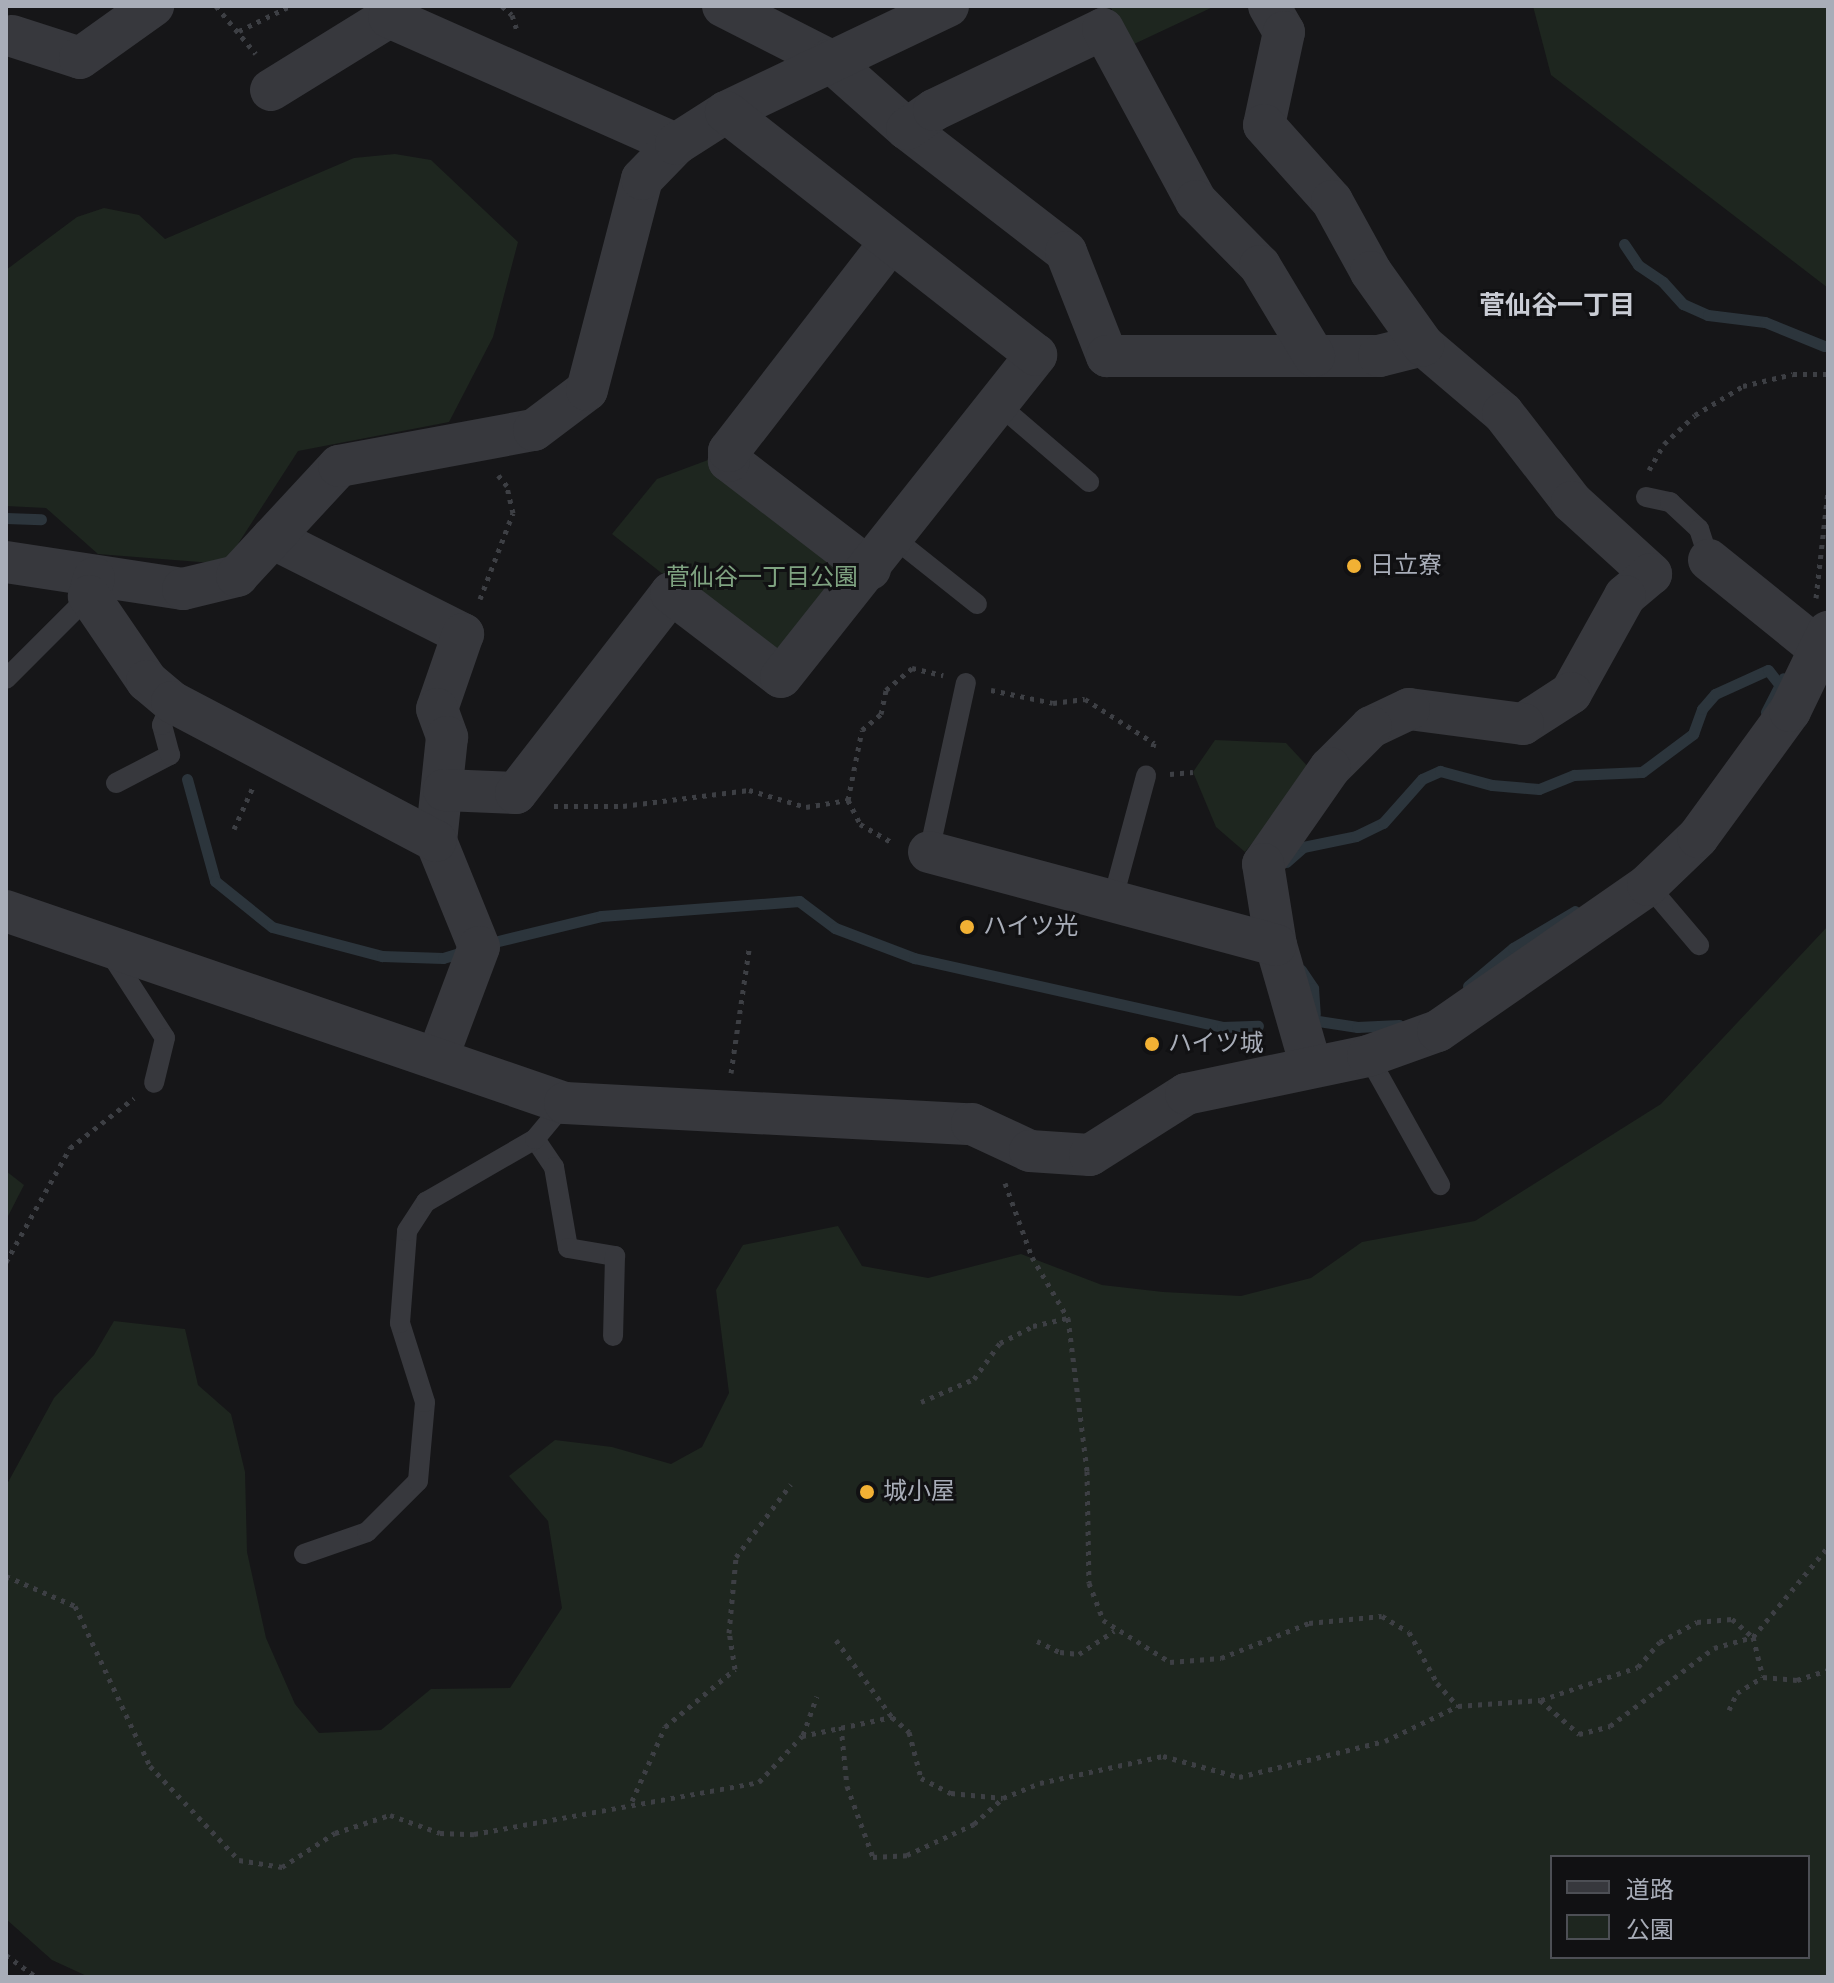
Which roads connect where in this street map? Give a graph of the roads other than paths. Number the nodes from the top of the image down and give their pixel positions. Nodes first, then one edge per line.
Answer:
1 (153, 6) edge
2 (723, 6) edge
3 (948, 6) edge
4 (1269, 6) edge
5 (15, 29) edge
6 (829, 60) junction
7 (276, 86) road end
8 (726, 112) junction
9 (907, 129) junction
10 (676, 144) junction
11 (890, 243) junction
12 (1423, 345) junction
13 (1314, 356) junction
14 (998, 404) junction
15 (1089, 482) dead end
16 (1646, 497) road end
17 (272, 538) junction
18 (882, 554) junction
19 (1709, 560) joint
20 (6, 562) edge
21 (92, 587) junction
22 (977, 604) dead end
23 (1822, 640) edge
24 (6, 679) edge
25 (966, 683) road end
26 (172, 702) junction
27 (1146, 776) road end
28 (116, 783) dead end
29 (444, 790) junction
30 (436, 841) junction
31 (929, 852) joint
32 (1648, 885) junction
33 (1112, 902) junction
34 (6, 911) edge
35 (1276, 945) junction
36 (1699, 945) dead end
37 (105, 946) junction
38 (438, 1056) junction
39 (1368, 1056) junction
40 (1311, 1066) junction
41 (154, 1083) road end
42 (565, 1103) junction
43 (535, 1139) junction
44 (1440, 1185) dead end
45 (613, 1336) dead end
46 (304, 1554) dead end

1 - 5 street
2 - 6 street
3 - 6 street
4 - 12 street
6 - 8 street
6 - 9 street
7 - 10 street
8 - 10 street
8 - 11 street
9 - 13 street
9 - 13 street
10 - 17 street
11 - 14 street
11 - 18 street
12 - 13 street
12 - 35 street
14 - 15 lane
14 - 18 street
16 - 19 lane
17 - 21 street
17 - 29 street
18 - 22 lane
18 - 29 street
19 - 23 street
20 - 21 street
21 - 24 lane
21 - 26 street
23 - 32 street
25 - 31 lane
26 - 28 lane
26 - 30 street
27 - 33 lane
29 - 30 street
30 - 38 street
31 - 33 street
32 - 36 lane
32 - 39 street
33 - 35 street
34 - 37 street
35 - 40 street
37 - 38 street
37 - 41 lane
38 - 42 street
39 - 40 street
39 - 44 lane
40 - 42 street
42 - 43 lane
43 - 45 lane
43 - 46 lane

